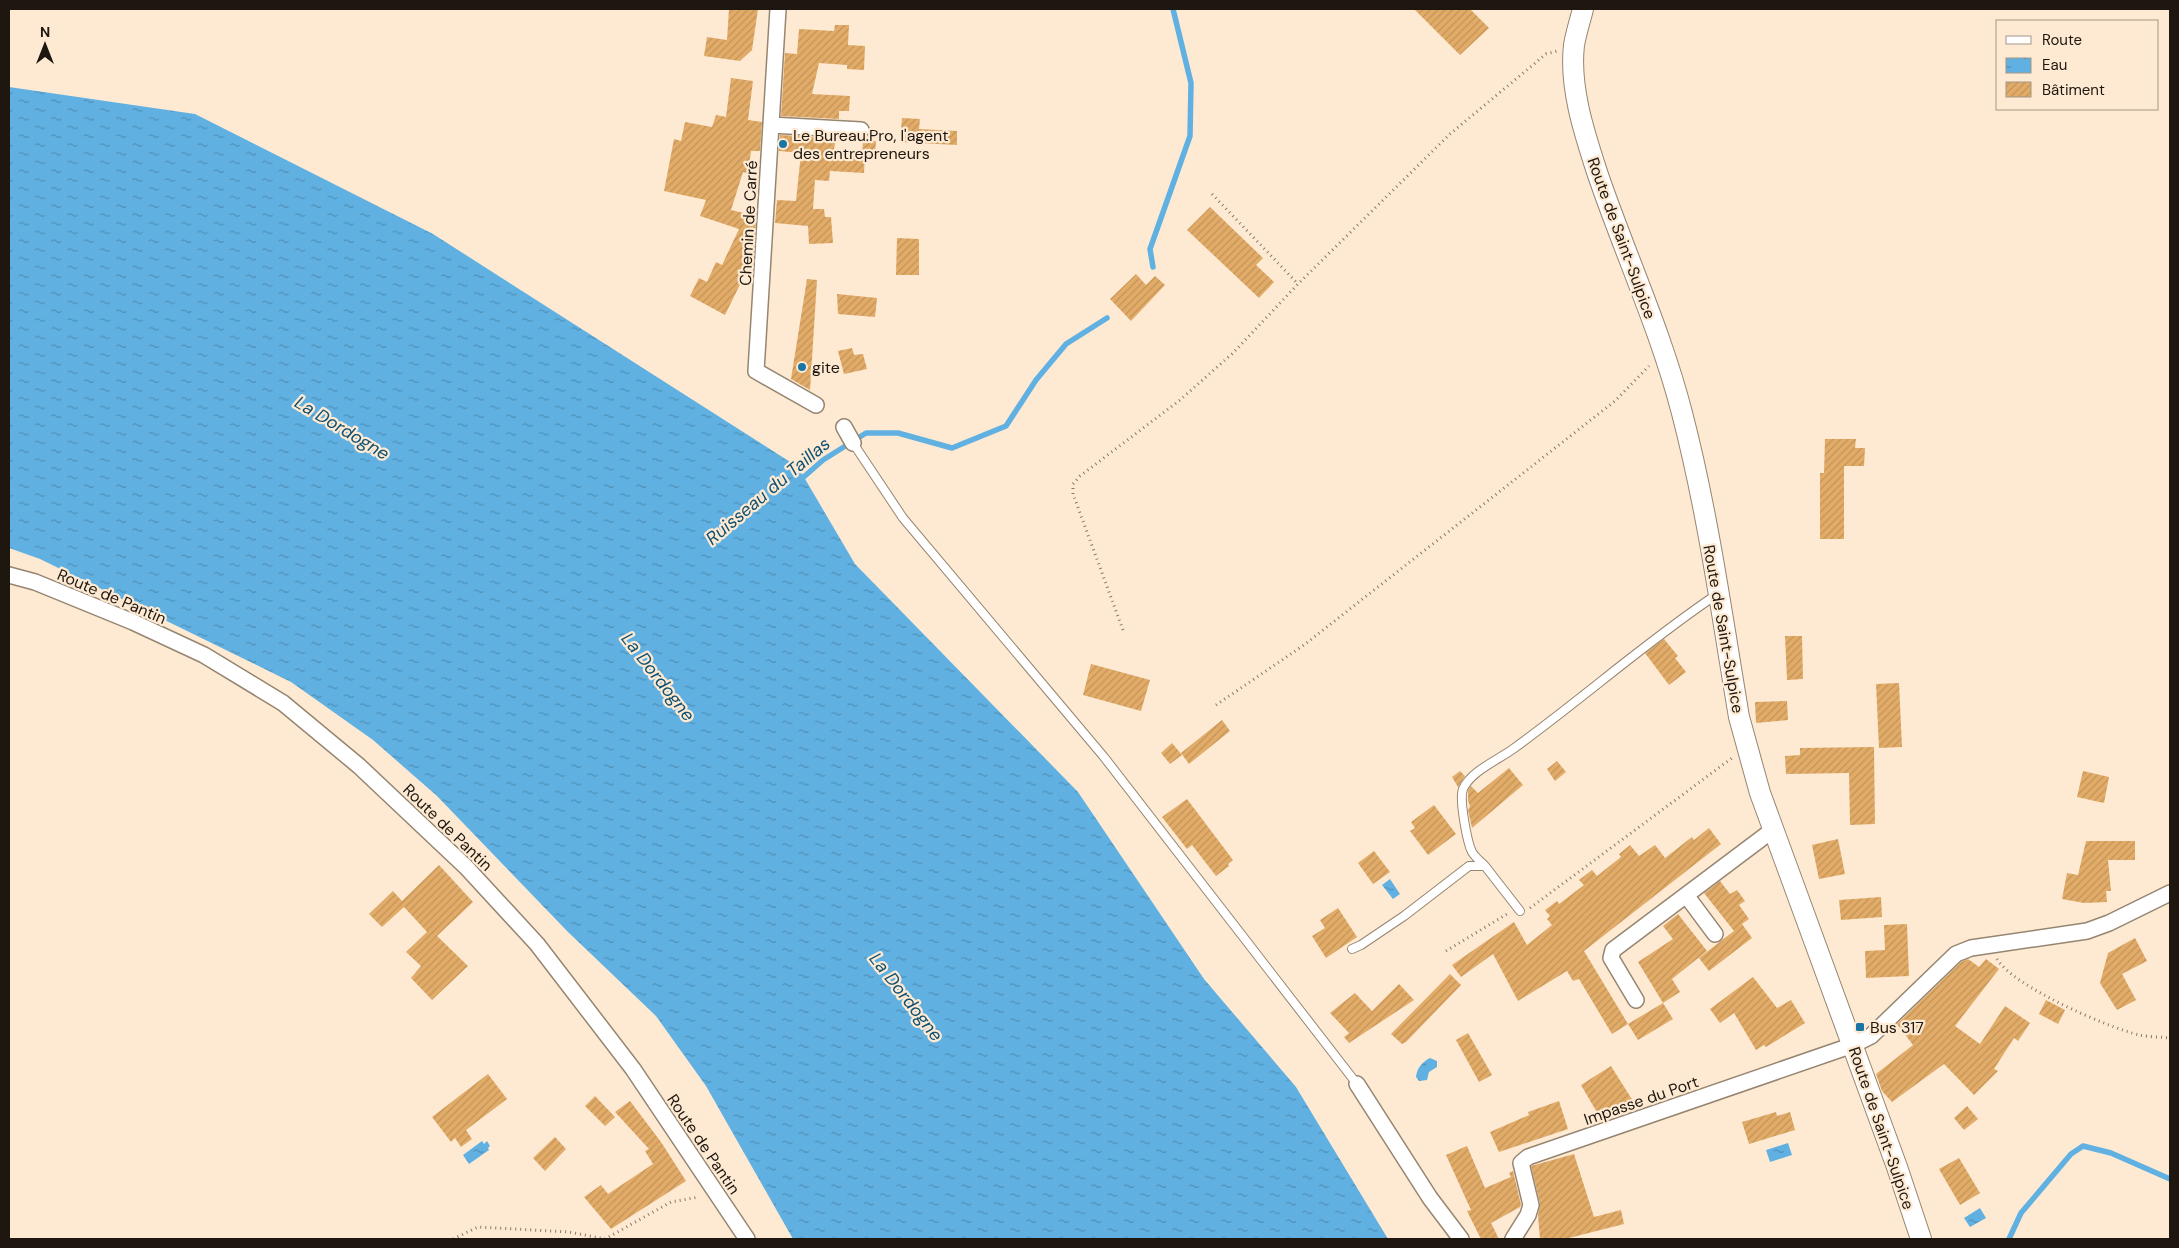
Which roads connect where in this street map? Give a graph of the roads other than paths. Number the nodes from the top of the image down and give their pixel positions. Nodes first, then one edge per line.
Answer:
1 (778, 9) edge
2 (1583, 9) edge
3 (771, 125) junction
4 (861, 130) dead end
5 (816, 405) dead end
6 (844, 427) dead end
7 (854, 443) joint
8 (9, 575) edge
9 (1718, 594) junction
10 (1774, 830) junction
11 (1485, 866) junction
12 (2170, 894) edge
13 (1686, 895) junction
14 (1520, 911) road end
15 (1714, 934) dead end
16 (1352, 949) dead end
17 (1636, 1000) dead end
18 (1853, 1046) junction
19 (1358, 1084) joint
20 (747, 1239) edge
21 (1461, 1239) edge
22 (1513, 1239) edge
23 (1920, 1239) edge

1 - 3 street, Chemin de Carré
2 - 9 main road, Route de Saint-Sulpice
3 - 4 street
3 - 5 street, Chemin de Carré
6 - 7 street
7 - 19 lane
8 - 20 street, Route de Pantin
9 - 10 main road, Route de Saint-Sulpice
9 - 11 lane
10 - 13 street
10 - 18 main road, Route de Saint-Sulpice
11 - 14 lane
11 - 16 lane
12 - 18 street
13 - 15 street
13 - 17 street
18 - 22 street, Impasse du Port
18 - 23 main road, Route de Saint-Sulpice
19 - 21 street

